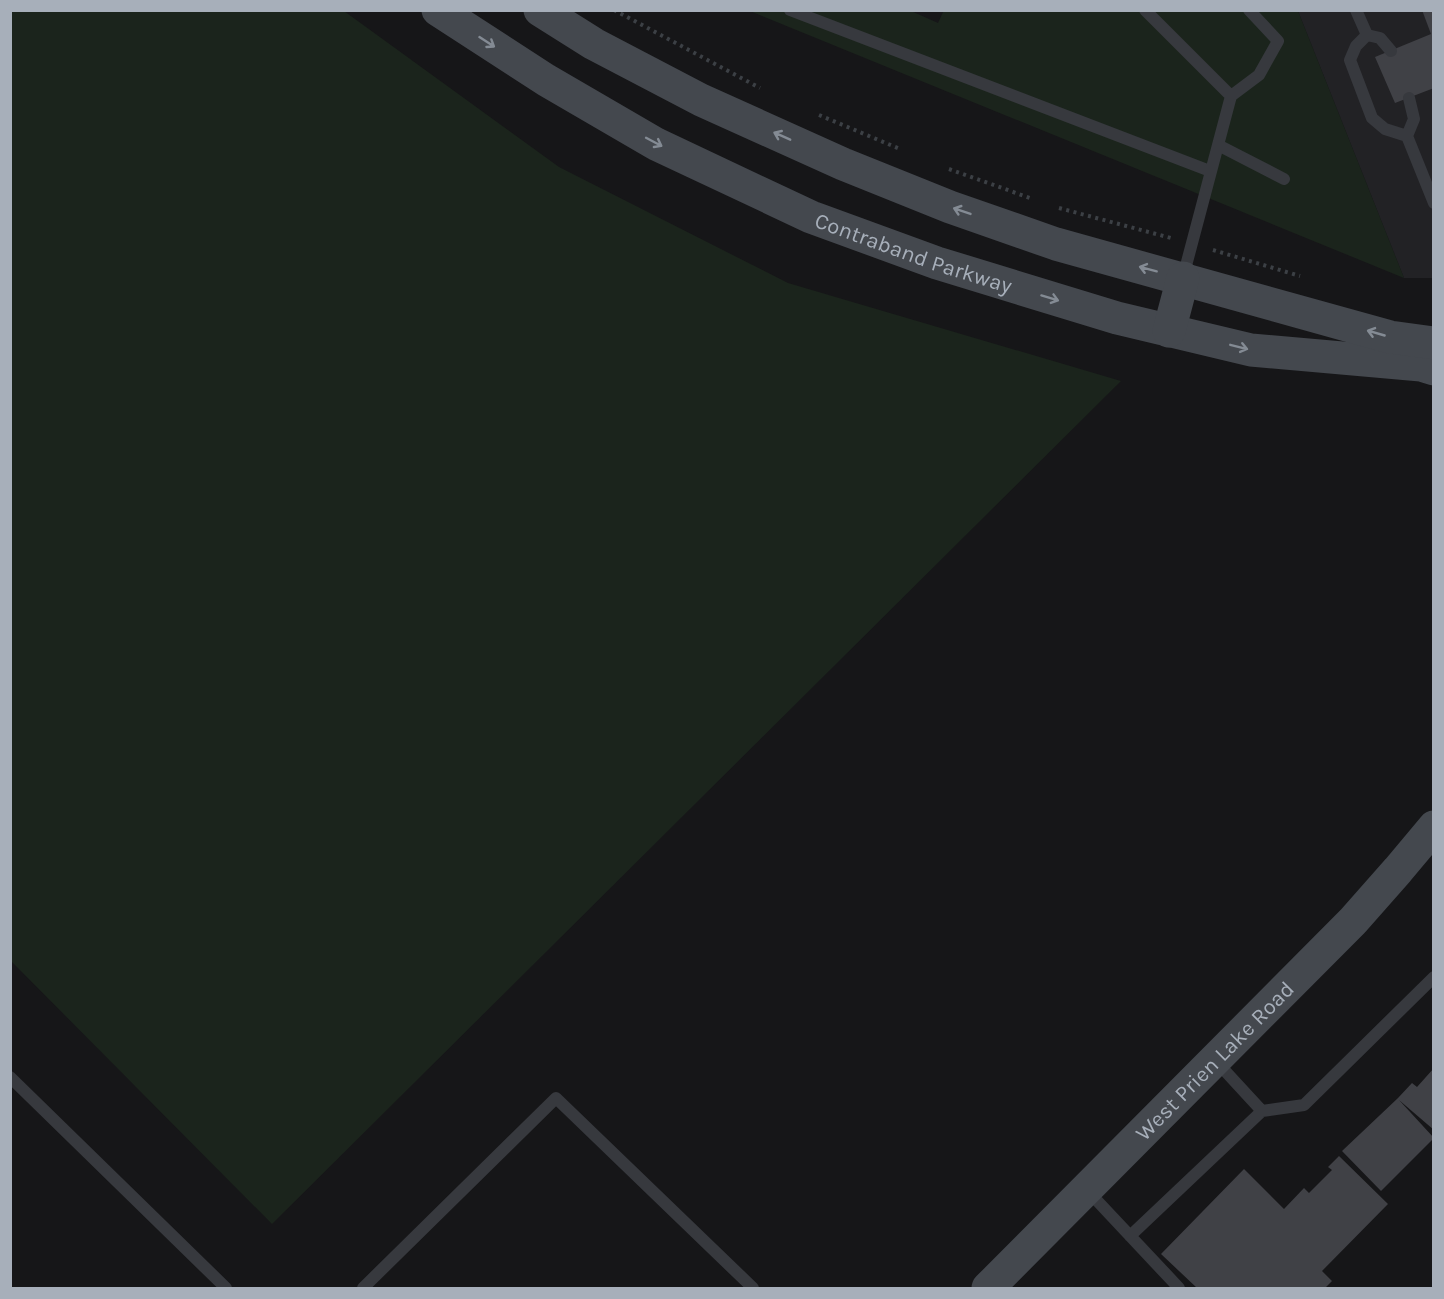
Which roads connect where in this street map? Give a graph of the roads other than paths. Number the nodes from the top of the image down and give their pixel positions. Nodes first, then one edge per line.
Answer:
1 (438, 10) edge
2 (540, 10) edge
3 (790, 10) edge
4 (1145, 10) edge
5 (1249, 10) edge
6 (1356, 10) edge
7 (1367, 34) junction
8 (1391, 51) dead end
9 (1231, 96) junction
10 (1409, 98) dead end
11 (1407, 136) junction
12 (1218, 145) junction
13 (1210, 171) junction
14 (1284, 179) dead end
15 (1434, 202) edge
16 (1183, 278) junction
17 (1169, 331) junction
18 (1434, 343) edge
19 (1434, 369) edge
20 (1434, 826) edge
21 (1434, 977) edge
22 (1214, 1060) junction
23 (10, 1077) edge
24 (1262, 1111) junction
25 (1086, 1189) junction
26 (1130, 1236) junction
27 (226, 1288) edge
28 (363, 1288) edge
29 (753, 1288) edge
30 (988, 1288) edge
31 (1179, 1288) edge

1 -> 17 street, Contraband Parkway
16 -> 2 street
3 - 13 lane
4 - 9 lane
5 - 9 lane
6 - 7 lane
7 - 8 lane
7 - 11 lane
9 - 12 lane
10 - 11 lane
11 - 15 lane
12 - 13 lane
12 - 14 lane
13 - 16 lane
16 - 17 street
18 -> 16 street
17 -> 19 street, Contraband Parkway
20 - 22 street, West Prien Lake Road
21 - 24 lane
22 - 24 lane
22 - 25 street, West Prien Lake Road
23 - 27 lane
24 - 26 lane
25 - 26 lane
25 - 30 street, West Prien Lake Road
26 - 31 lane
28 - 29 lane

